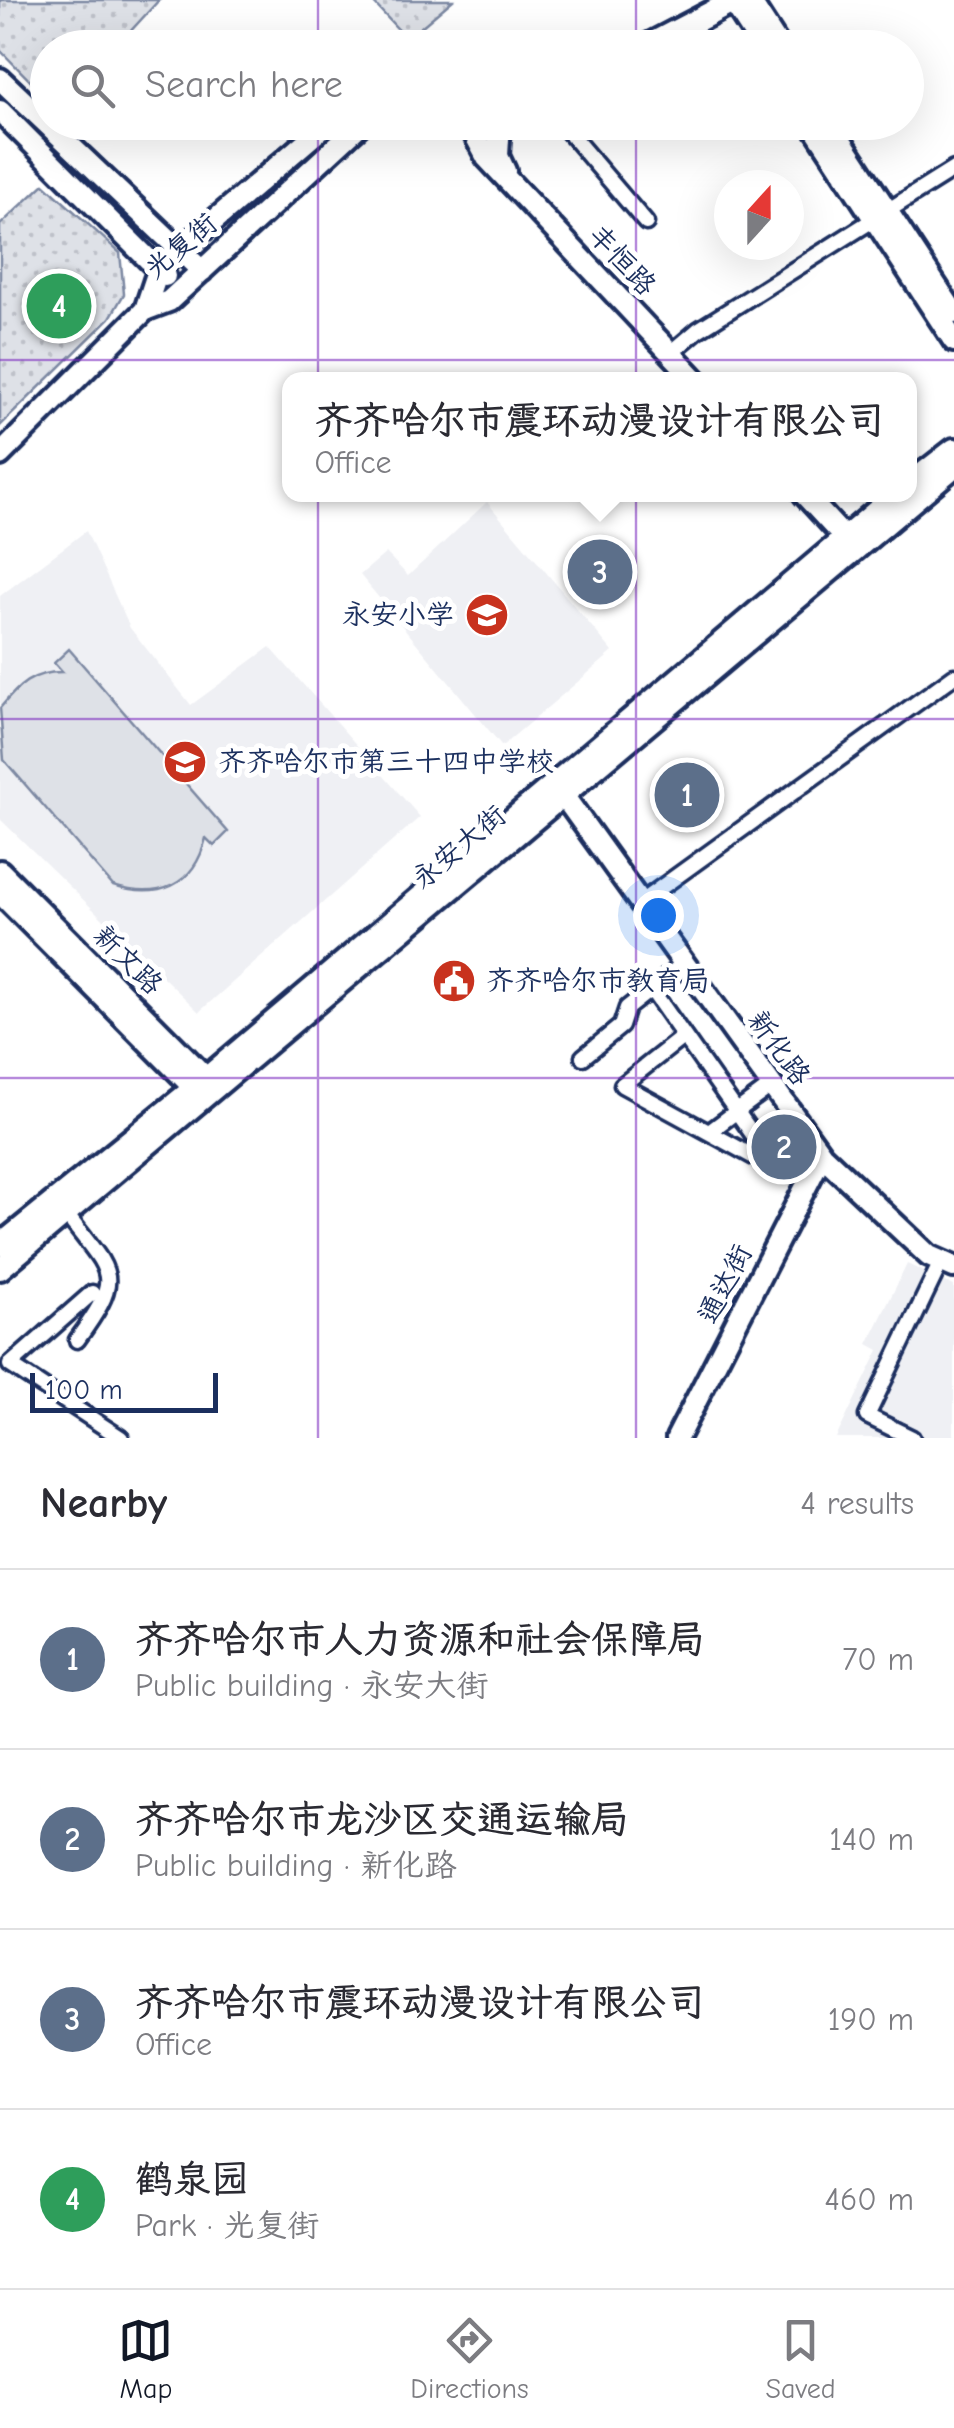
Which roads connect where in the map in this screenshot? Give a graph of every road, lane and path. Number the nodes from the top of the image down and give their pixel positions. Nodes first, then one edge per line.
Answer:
1 (739, 1) edge
2 (680, 30) edge
3 (753, 30) edge
4 (764, 30) edge
5 (0, 78) edge
6 (30, 107) edge
7 (0, 111) edge
8 (64, 140) edge
9 (308, 140) edge
10 (343, 140) edge
11 (478, 140) edge
12 (499, 140) edge
13 (575, 140) edge
14 (823, 140) edge
15 (839, 140) edge
16 (954, 169) edge
17 (508, 178) junction
18 (880, 216) junction
19 (646, 223) dead end
20 (178, 251) junction
21 (158, 268) junction
22 (202, 271) junction
23 (178, 292) junction
24 (145, 310) junction
25 (954, 313) edge
26 (954, 342) edge
27 (671, 353) junction
28 (689, 372) edge
29 (954, 448) edge
30 (0, 455) edge
31 (954, 467) edge
32 (917, 478) edge
33 (917, 494) edge
34 (811, 502) edge
35 (888, 502) edge
36 (906, 502) edge
37 (849, 543) junction
38 (954, 676) edge
39 (559, 789) junction
40 (0, 871) edge
41 (0, 893) edge
42 (641, 902) junction
43 (684, 962) junction
44 (651, 989) junction
45 (684, 1036) junction
46 (583, 1057) dead end
47 (772, 1085) junction
48 (205, 1088) junction
49 (737, 1112) junction
50 (709, 1132) junction
51 (822, 1155) junction
52 (66, 1214) junction
53 (0, 1245) edge
54 (948, 1264) edge
55 (0, 1269) edge
56 (92, 1293) dead end
57 (77, 1340) dead end
58 (121, 1438) edge
59 (677, 1438) edge
60 (912, 1438) edge

1 - 2 main road
1 - 3 main road
1 - 4 main road
5 - 6 main road
7 - 21 main road
8 - 20 main road
9 - 20 main road, 光复街
10 - 22 main road, 光复街
11 - 17 main road, 丰恒路
12 - 17 main road
13 - 19 street
14 - 18 main road
15 - 18 main road
16 - 18 street
17 - 27 main road, 丰恒路
18 - 25 main road
18 - 26 main road
18 - 27 street
20 - 21 main road, 光复街
20 - 22 main road
21 - 23 main road
21 - 24 main road, 光复街
22 - 23 main road, 光复街
23 - 24 main road, 光复街
24 - 30 main road
27 - 28 main road, 丰恒路
29 - 32 main road
31 - 33 main road, 永安大街
34 - 37 main road
35 - 37 main road, 永安大街
36 - 37 main road, 永安大街
37 - 39 main road, 永安大街
38 - 42 street
39 - 42 main road, 新化路
39 - 48 main road, 永安大街
40 - 48 main road, 新文路
41 - 48 main road, 新文路
42 - 43 main road, 新化路
43 - 44 street
43 - 47 main road, 新化路
44 - 45 street
44 - 46 street
45 - 49 street
45 - 50 street
47 - 49 street
47 - 51 main road, 新化路
48 - 52 main road, 永安大街
48 - 53 main road, 永安大街
49 - 50 street
49 - 50 street
51 - 54 main road, 新化路
51 - 59 main road, 通达街
52 - 55 main road, 永安大街
52 - 57 street
54 - 60 street
56 - 58 street

